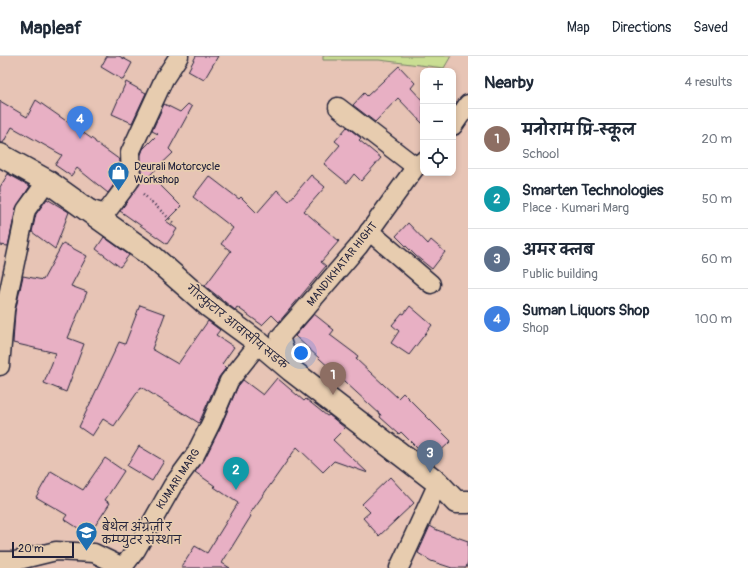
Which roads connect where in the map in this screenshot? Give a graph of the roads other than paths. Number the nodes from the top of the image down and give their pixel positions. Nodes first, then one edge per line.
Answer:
1 (179, 56) edge
2 (468, 104) edge
3 (338, 107) dead end
4 (456, 122) edge
5 (0, 155) edge
6 (420, 164) edge
7 (47, 181) junction
8 (85, 208) junction
9 (369, 231) junction
10 (431, 284) dead end
11 (260, 343) junction
12 (0, 366) edge
13 (291, 370) junction
14 (438, 483) junction
15 (468, 502) edge
16 (0, 562) edge
17 (399, 568) edge

1 - 8 street
2 - 4 street
3 - 6 street
5 - 7 main road, गोल्फुटार आवासीय सडक
6 - 9 street, MANDIKHATAR HIGHT
7 - 8 main road, गोल्फुटार आवासीय सडक
7 - 12 street
8 - 11 main road, गोल्फुटार आवासीय सडक
9 - 10 street
9 - 13 street, MANDIKHATAR HIGHT
11 - 13 main road, गोल्फुटार आवासीय सडक
11 - 16 street, KUMARI MARG
13 - 14 main road, गोल्फुटार आवासीय सडक
14 - 15 main road, गोल्फुटार आवासीय सडक
14 - 17 street

